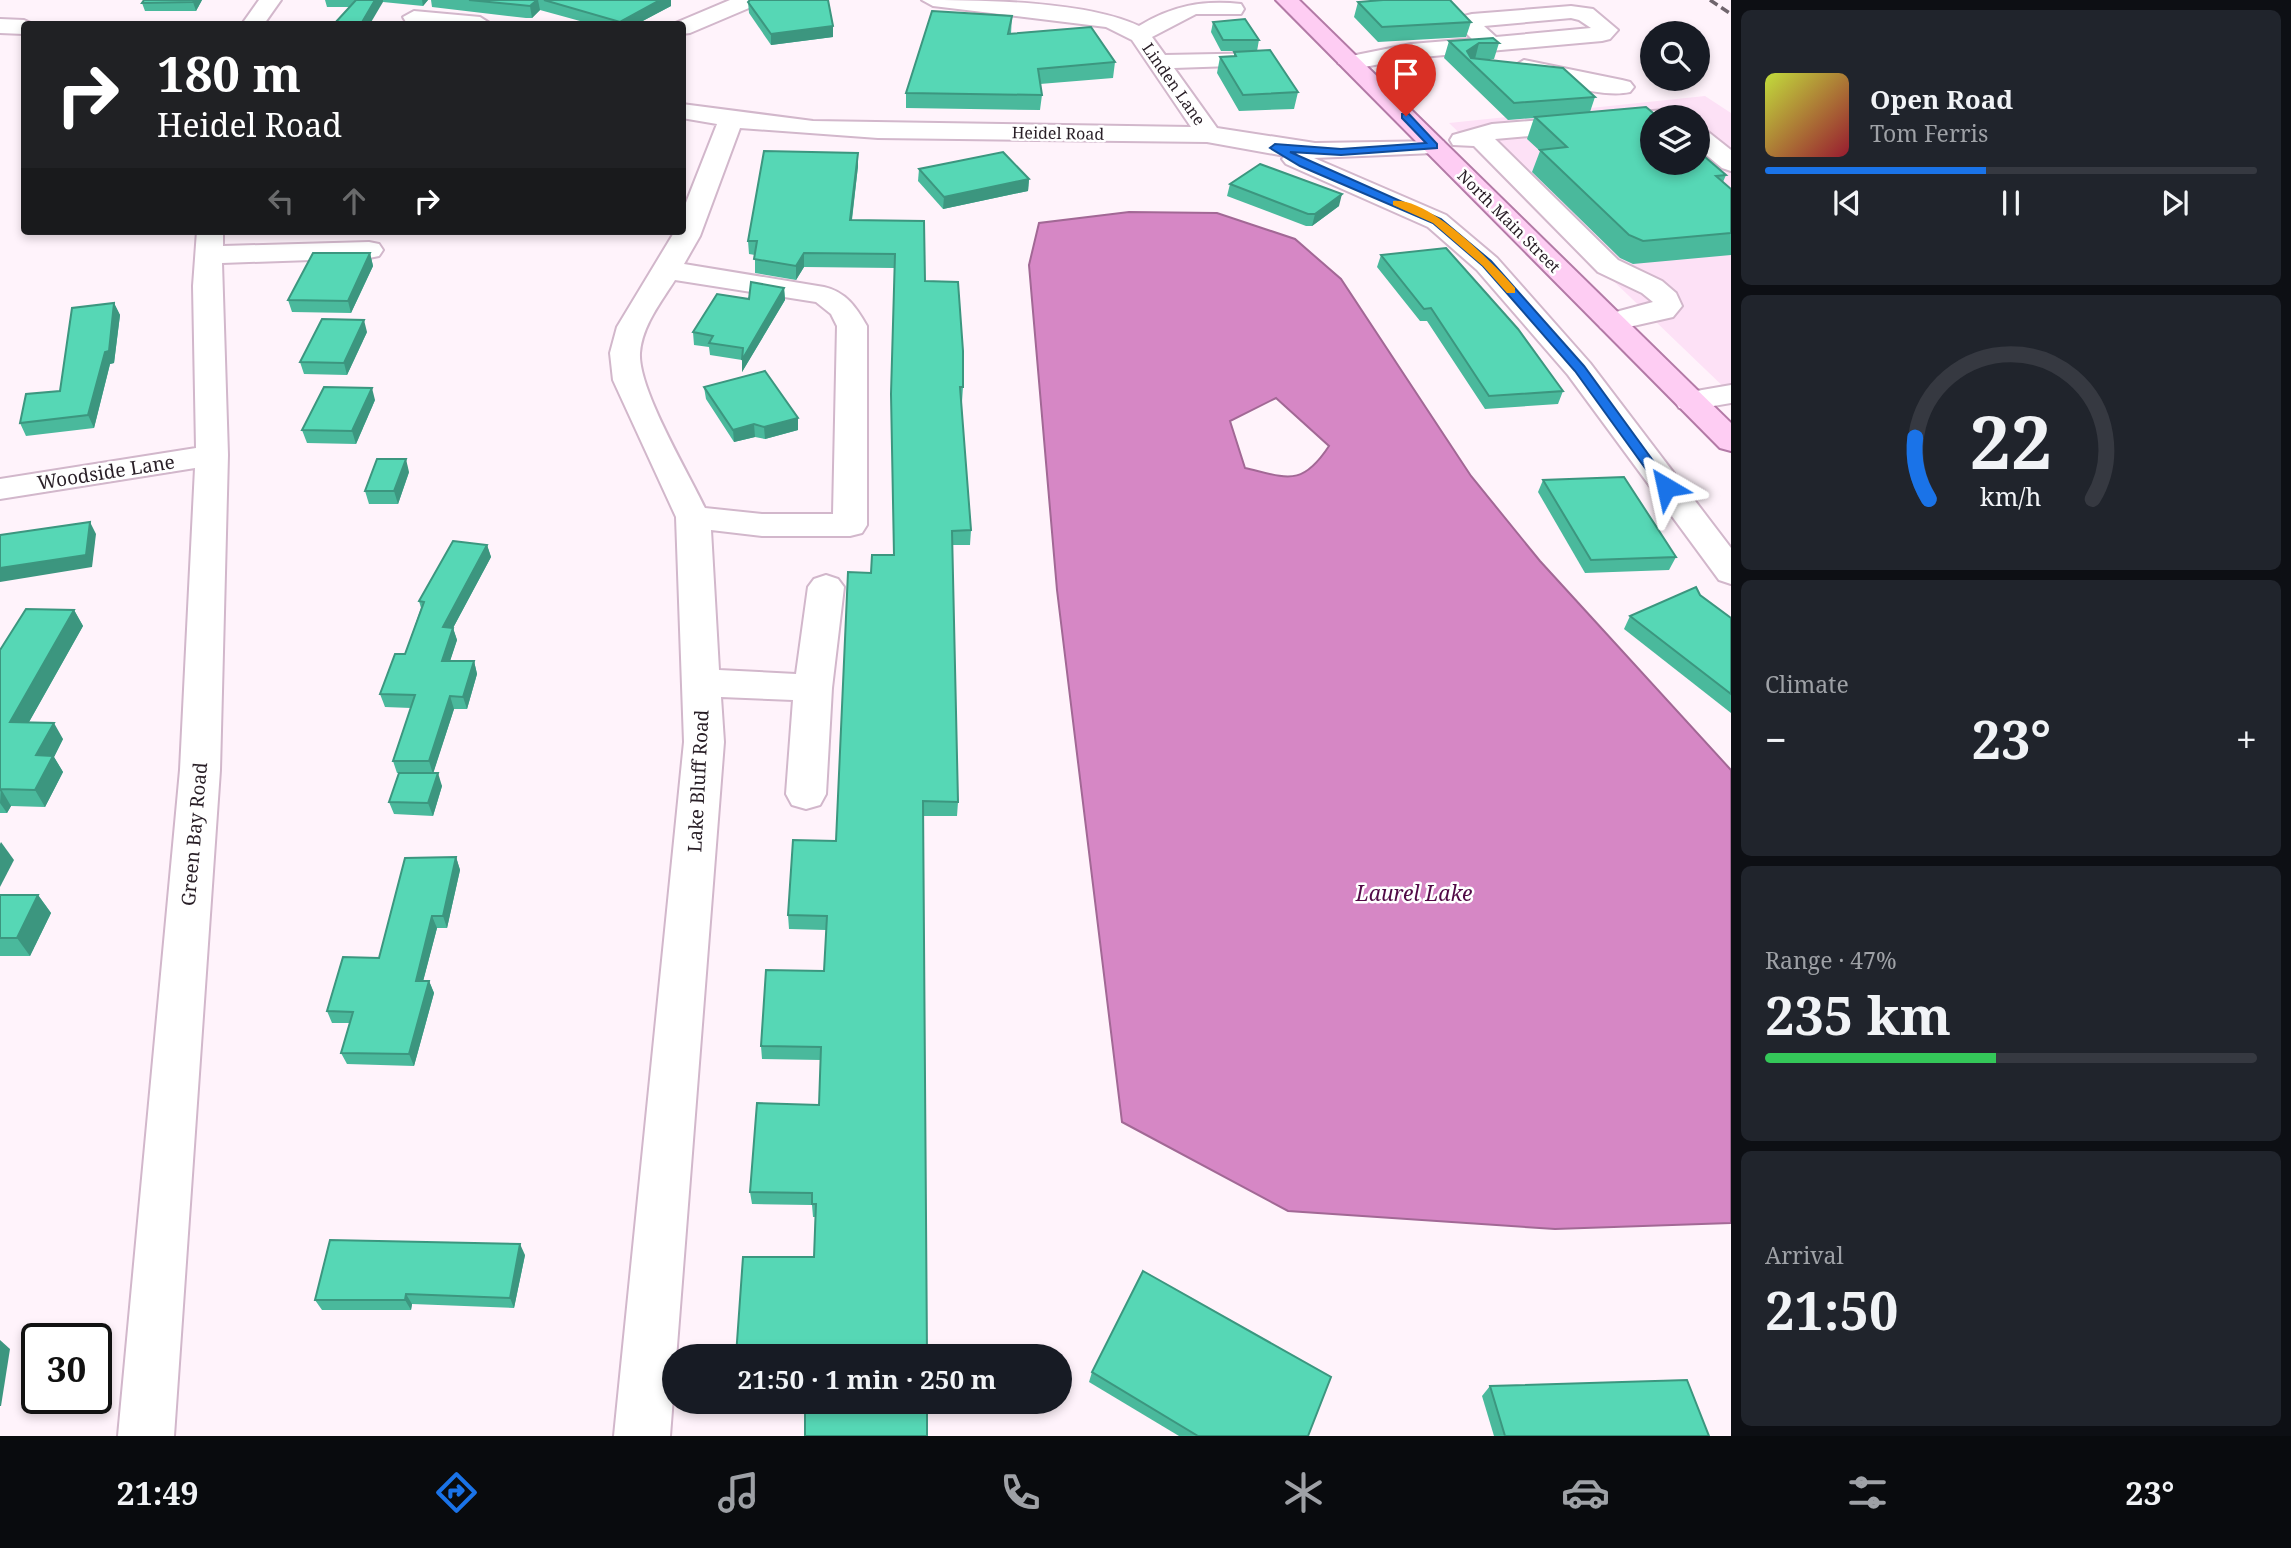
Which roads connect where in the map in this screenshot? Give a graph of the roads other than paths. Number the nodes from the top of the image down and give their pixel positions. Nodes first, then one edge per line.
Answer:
1 (270, 0) edge
2 (933, 0) edge
3 (1287, 0) edge
4 (741, 1) edge
5 (1233, 9) dead end
6 (415, 14) edge
7 (255, 21) edge
8 (461, 21) edge
9 (0, 26) edge
10 (686, 26) edge
11 (21, 27) edge
12 (1140, 36) junction
13 (1491, 44) junction
14 (1261, 58) edge
15 (1159, 62) junction
16 (1357, 71) junction
17 (1434, 72) dead end
18 (1406, 74) dead end
19 (1622, 87) dead end
20 (686, 112) edge
21 (1640, 118) edge
22 (730, 121) junction
23 (1209, 135) junction
24 (1479, 137) junction
25 (1433, 145) junction
26 (1710, 146) edge
27 (1275, 148) junction
28 (1731, 163) edge
29 (1516, 174) junction
30 (1468, 180) junction
31 (210, 243) edge
32 (369, 250) edge
33 (666, 270) junction
34 (1620, 273) junction
35 (1568, 280) junction
36 (1611, 323) junction
37 (1731, 394) edge
38 (1690, 401) junction
39 (1731, 441) edge
40 (212, 455) junction
41 (0, 489) edge
42 (693, 517) junction
43 (1731, 572) edge
44 (826, 587) dead end
45 (701, 682) junction
46 (813, 688) junction
47 (806, 794) dead end
48 (146, 1436) edge
49 (642, 1436) edge

1 - 7 street
2 - 12 street, Linden Lane
3 - 16 main road, North Main Street
4 - 10 street
5 - 12 street
6 - 8 street
9 - 11 street
12 - 15 street, Linden Lane
13 - 13 street
13 - 16 street
14 - 15 street
15 - 23 street, Linden Lane
16 - 18 street
16 - 25 main road, North Main Street
17 - 19 street
20 - 22 street, Heidel Road
21 - 24 street, Heidel Road
22 - 23 street, Heidel Road
22 - 33 street, Lake Bluff Road
23 - 27 street, Heidel Road
24 - 25 street, Heidel Road
24 - 29 street
25 - 27 street, Heidel Road
25 - 30 main road, North Main Street
26 - 28 street
27 - 43 street
29 - 30 street
29 - 34 street
30 - 35 main road, North Main Street
31 - 32 street
31 - 40 street, Green Bay Road
33 - 42 street, Lake Bluff Road
33 - 42 street
34 - 35 street
34 - 36 street
35 - 36 main road, North Main Street
36 - 38 main road, North Main Street
37 - 38 street
38 - 39 main road, North Main Street
40 - 41 street, Woodside Lane
40 - 48 street, Green Bay Road
42 - 45 street, Lake Bluff Road
44 - 46 street
45 - 46 street
45 - 49 street, Lake Bluff Road
46 - 47 street

